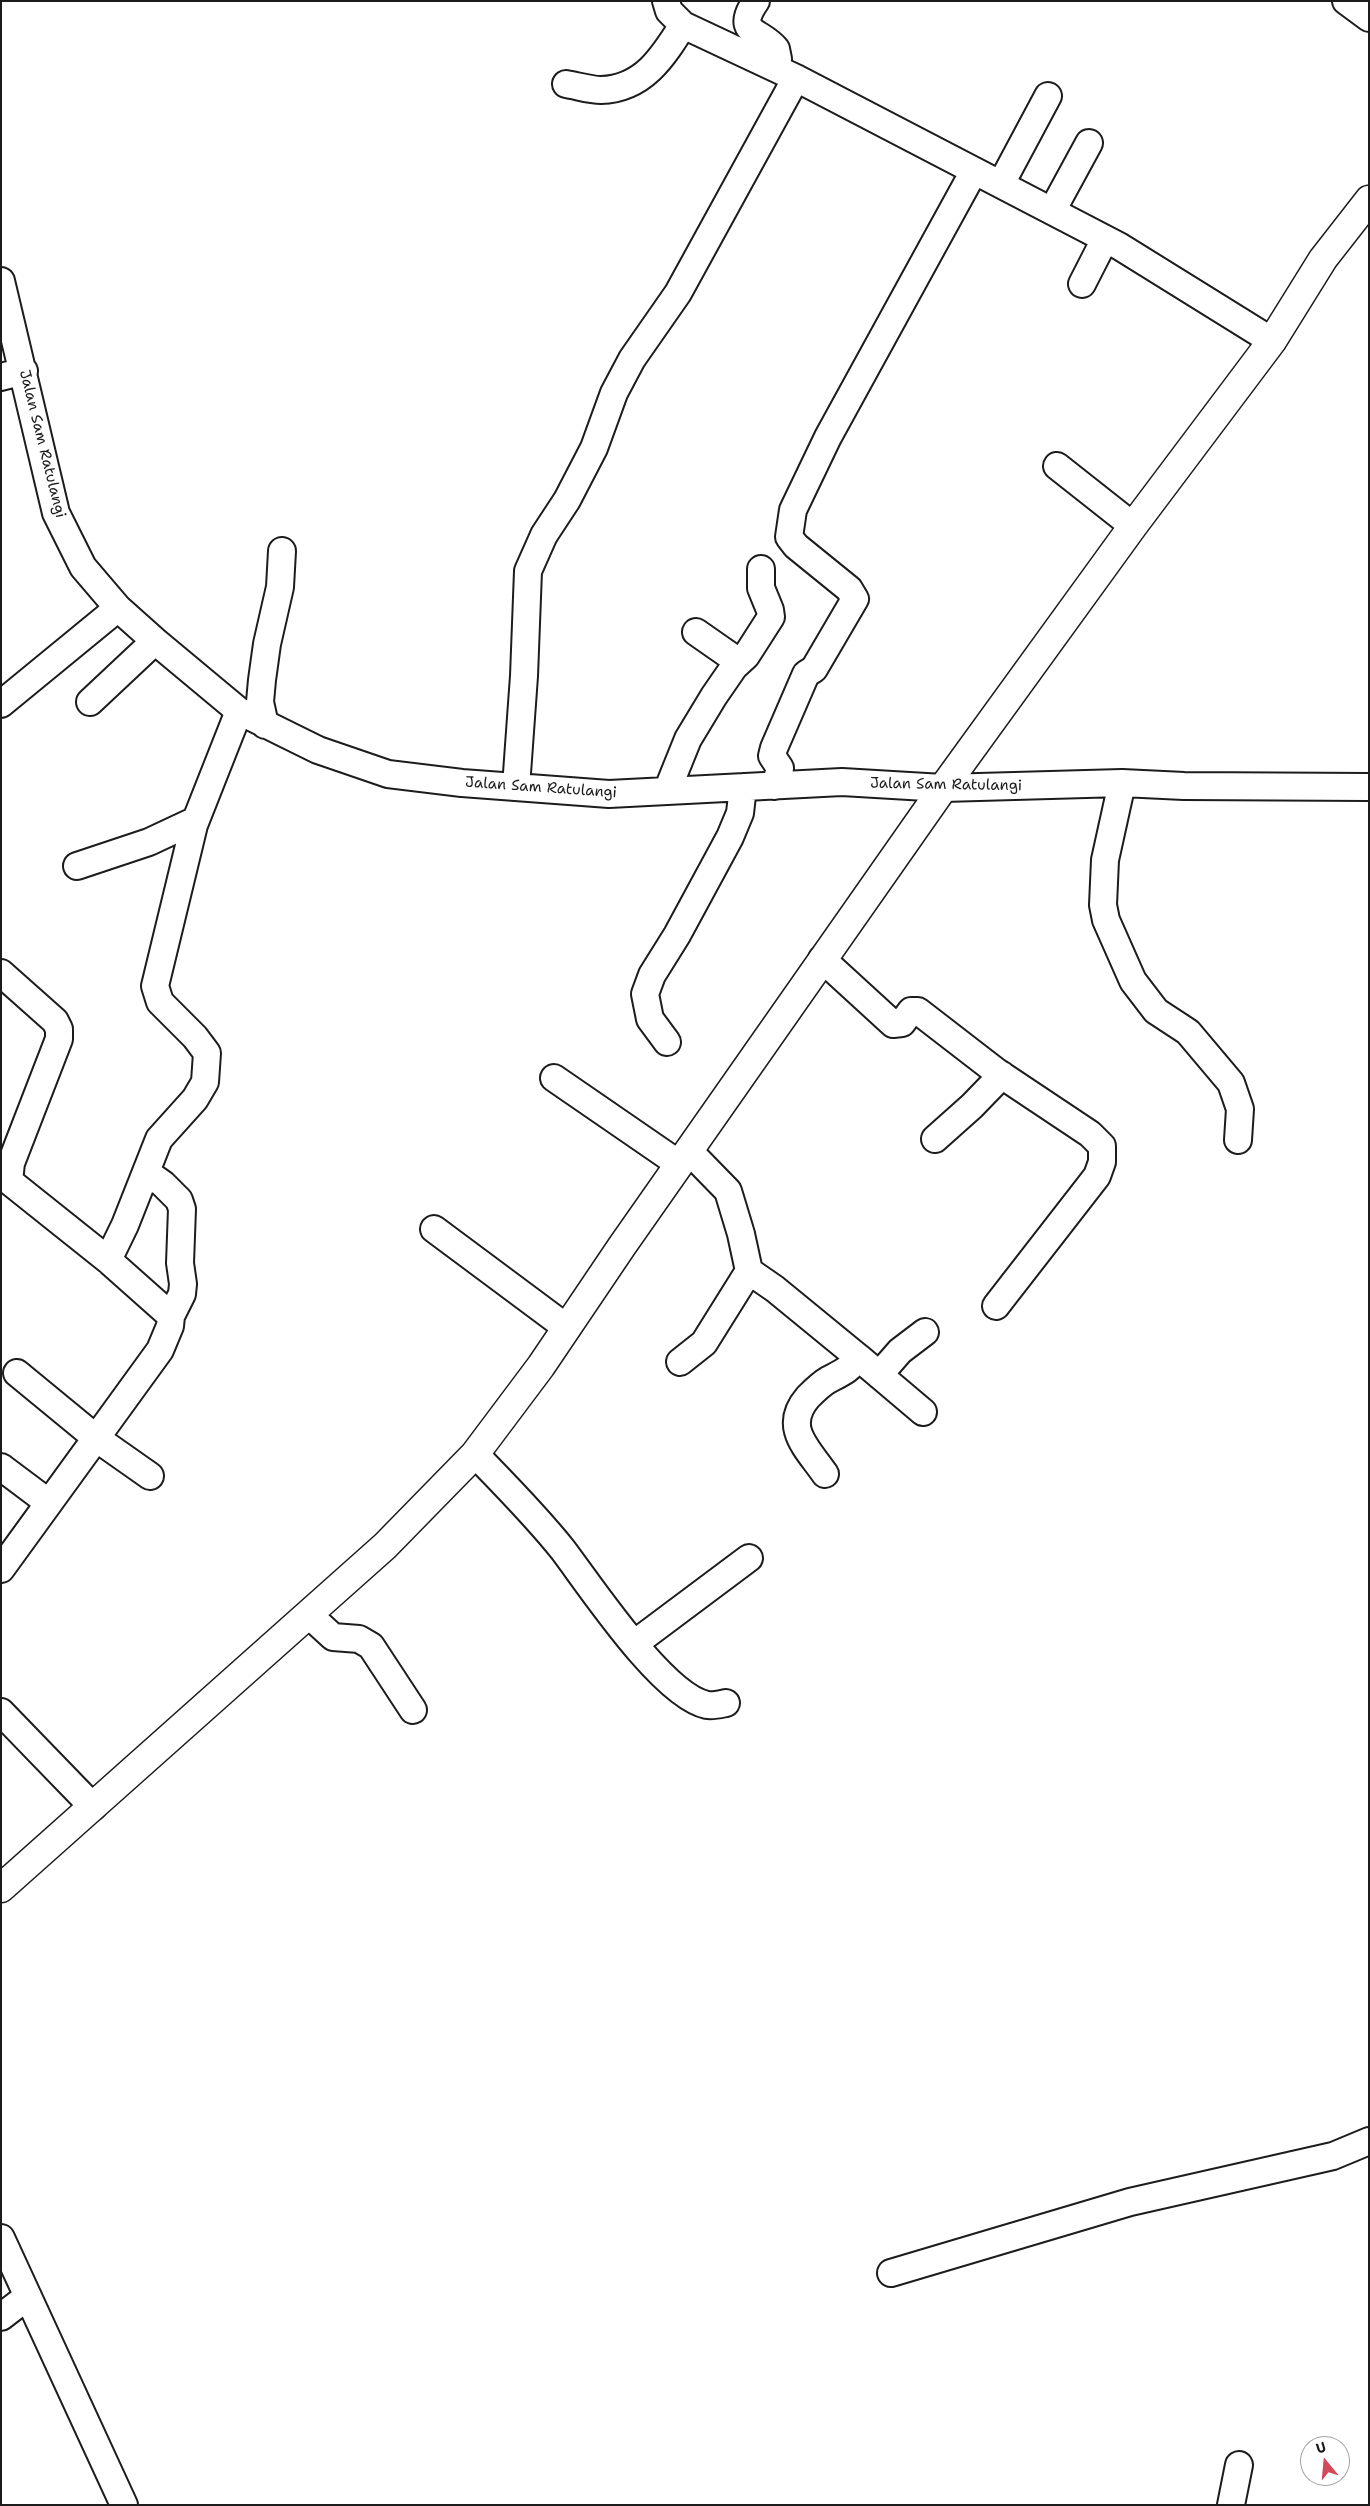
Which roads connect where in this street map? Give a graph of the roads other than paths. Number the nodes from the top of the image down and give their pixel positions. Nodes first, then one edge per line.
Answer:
1 (666, 1) edge
2 (756, 1) edge
3 (1346, 1) edge
4 (1369, 18) edge
5 (683, 25) junction
6 (786, 73) junction
7 (566, 84) dead end
8 (1048, 96) dead end
9 (1089, 143) dead end
10 (974, 171) junction
11 (1001, 184) junction
12 (1369, 200) edge
13 (1052, 211) junction
14 (1106, 239) junction
15 (1, 281) edge
16 (1082, 284) dead end
17 (1272, 341) junction
18 (12, 374) edge
19 (1057, 466) dead end
20 (1133, 526) junction
21 (282, 551) dead end
22 (761, 569) dead end
23 (118, 608) junction
24 (696, 632) dead end
25 (155, 641) junction
26 (739, 662) junction
27 (90, 702) dead end
28 (1, 704) edge
29 (239, 711) junction
30 (265, 725) junction
31 (1122, 783) junction
32 (775, 786) junction
33 (516, 787) junction
34 (743, 787) junction
35 (1369, 787) edge
36 (943, 788) junction
37 (667, 791) junction
38 (196, 820) junction
39 (78, 866) dead end
40 (822, 959) junction
41 (1, 973) edge
42 (667, 1042) dead end
43 (1002, 1075) junction
44 (554, 1078) dead end
45 (935, 1139) dead end
46 (1238, 1140) dead end
47 (684, 1158) junction
48 (146, 1172) junction
49 (5, 1186) edge
50 (434, 1229) dead end
51 (108, 1260) junction
52 (749, 1271) junction
53 (996, 1306) dead end
54 (171, 1316) junction
55 (567, 1328) junction
56 (925, 1332) dead end
57 (858, 1357) junction
58 (680, 1362) dead end
59 (17, 1373) dead end
60 (879, 1375) junction
61 (922, 1412) dead end
62 (96, 1438) junction
63 (475, 1454) junction
64 (1, 1468) edge
65 (824, 1474) dead end
66 (150, 1476) dead end
67 (49, 1503) junction
68 (749, 1558) dead end
69 (1, 1569) edge
70 (309, 1614) junction
71 (634, 1644) junction
72 (726, 1704) dead end
73 (413, 1710) dead end
74 (1, 1712) edge
75 (93, 1808) junction
76 (1, 1888) edge
77 (1369, 2141) edge
78 (1, 2238) edge
79 (891, 2273) dead end
80 (27, 2296) junction
81 (1, 2316) edge
82 (1239, 2465) dead end
83 (124, 2505) edge
84 (1231, 2505) edge

1 - 5 street
2 - 6 street
3 - 4 street
5 - 6 street
5 - 7 street
6 - 10 street
6 - 33 street
8 - 11 street
9 - 13 street
10 - 11 street
10 - 32 street
11 - 13 street
12 - 17 main road
13 - 14 street
14 - 16 street
14 - 17 street
15 - 18 street, Jalan Sam Ratulangi
17 - 20 main road
18 - 23 street, Jalan Sam Ratulangi
19 - 20 street
20 - 36 main road
21 - 30 street
22 - 26 street
23 - 25 street, Jalan Sam Ratulangi
23 - 28 street
24 - 26 street
25 - 27 street
25 - 29 street, Jalan Sam Ratulangi
26 - 37 street
29 - 30 street, Jalan Sam Ratulangi
29 - 38 street
30 - 33 street, Jalan Sam Ratulangi
31 - 35 street, Jalan Sam Ratulangi
31 - 36 street, Jalan Sam Ratulangi
31 - 46 street
32 - 34 street, Jalan Sam Ratulangi
32 - 36 street, Jalan Sam Ratulangi
33 - 37 street, Jalan Sam Ratulangi
34 - 37 street, Jalan Sam Ratulangi
34 - 42 street
36 - 40 main road
38 - 39 street
38 - 48 street
40 - 43 street
40 - 47 main road
41 - 49 street
43 - 45 street
43 - 53 street
44 - 47 street
47 - 52 street
47 - 55 main road
48 - 51 street
48 - 54 street
49 - 51 street
50 - 55 street
51 - 54 street
52 - 57 street
52 - 58 street
54 - 62 street
55 - 63 main road
56 - 60 street
57 - 60 street
57 - 65 street
59 - 62 street
60 - 61 street
62 - 66 street
62 - 67 street
63 - 70 main road
63 - 71 street
64 - 67 street
67 - 69 street
68 - 71 street
70 - 73 street
70 - 75 main road
71 - 72 street
74 - 75 street
75 - 76 main road
77 - 79 street
78 - 80 street
80 - 81 street
80 - 83 street
82 - 84 street

